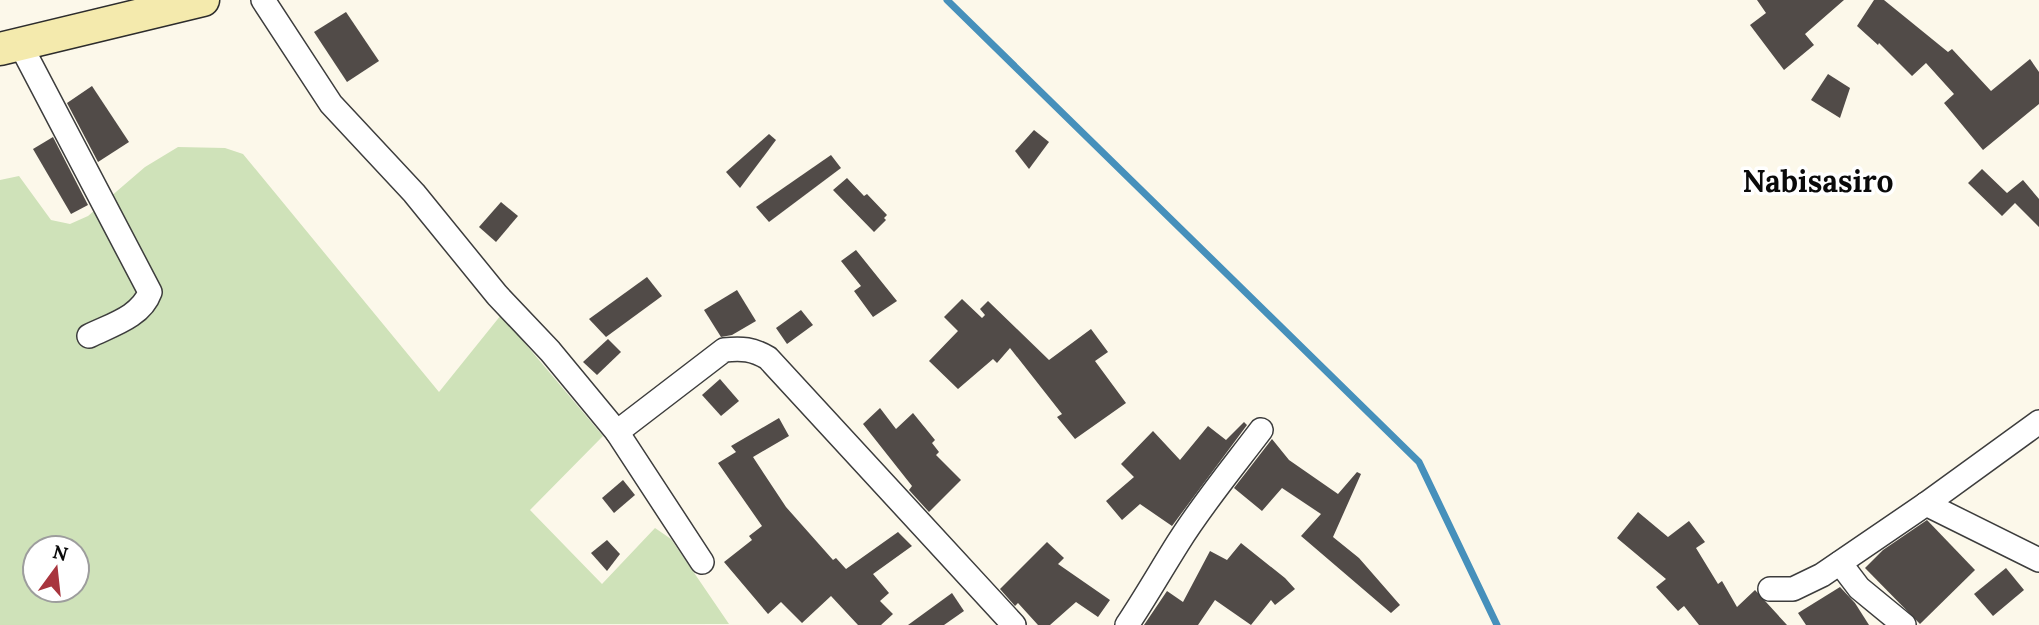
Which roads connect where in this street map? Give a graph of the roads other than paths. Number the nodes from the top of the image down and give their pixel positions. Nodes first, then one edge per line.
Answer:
1 (203, 0) edge
2 (263, 0) edge
3 (10, 46) edge
4 (89, 336) dead end
5 (2039, 422) edge
6 (1261, 430) dead end
7 (617, 432) junction
8 (1926, 504) junction
9 (2039, 560) edge
10 (702, 562) dead end
11 (1840, 563) junction
12 (1770, 589) dead end
13 (1014, 625) edge
14 (1127, 625) edge
15 (1905, 625) edge

1 - 3 street
2 - 7 street
3 - 4 street
5 - 8 street
6 - 14 street
7 - 10 street
7 - 13 street
8 - 9 street
8 - 11 street
11 - 12 street
11 - 15 street

